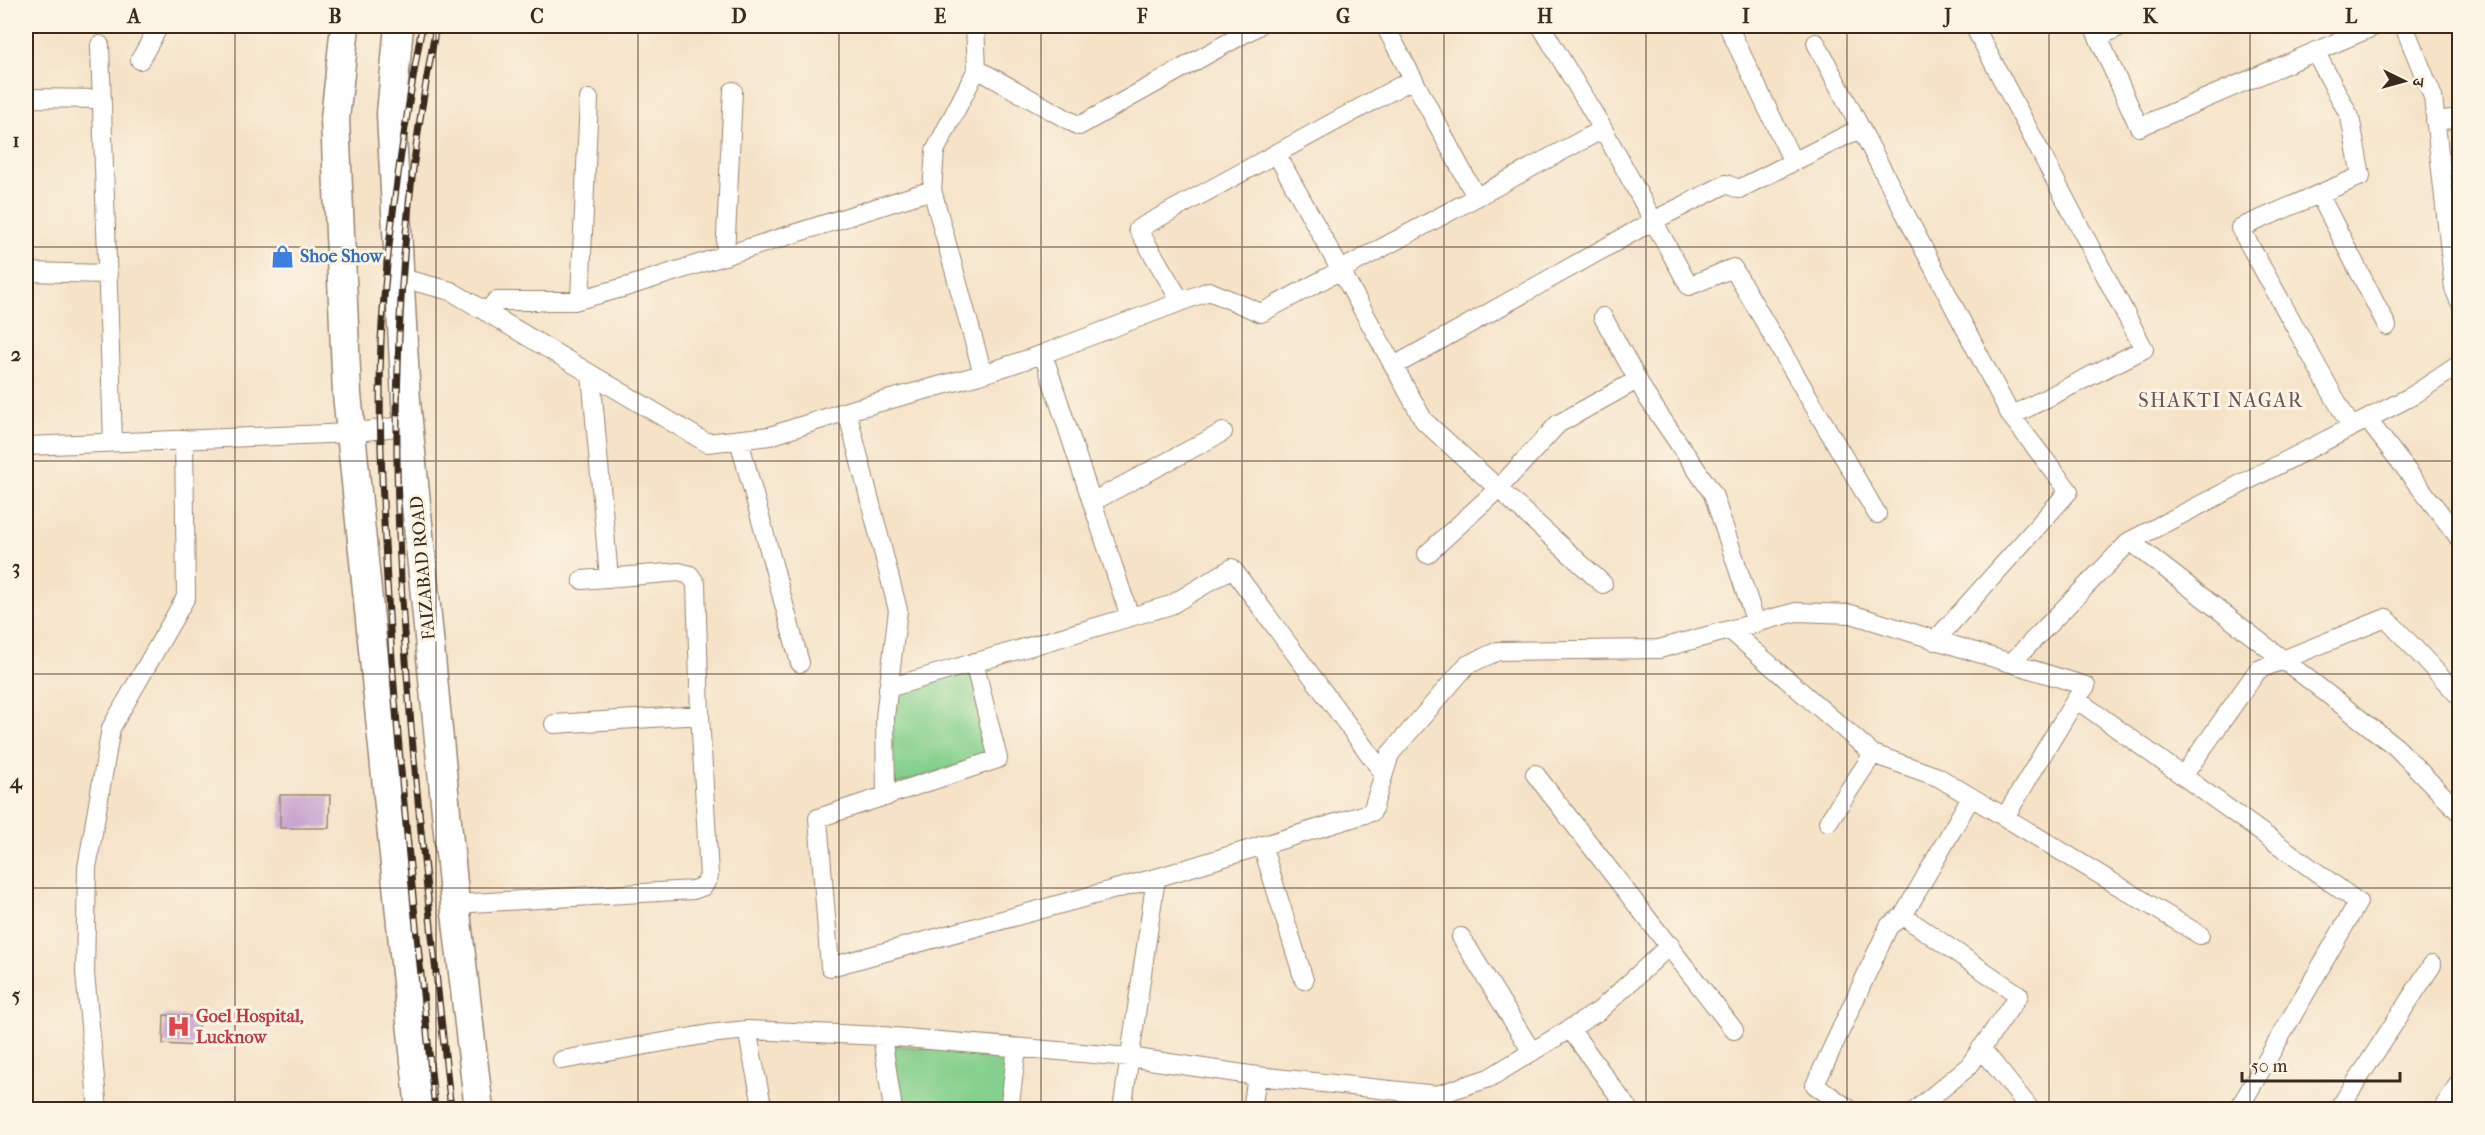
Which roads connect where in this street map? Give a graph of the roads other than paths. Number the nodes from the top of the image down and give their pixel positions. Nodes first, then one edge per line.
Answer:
1 (159, 26) edge
2 (345, 26) edge
3 (399, 26) edge
4 (975, 26) edge
5 (1258, 26) edge
6 (1385, 26) edge
7 (1541, 26) edge
8 (1728, 26) edge
9 (1974, 26) edge
10 (2121, 26) edge
11 (2374, 26) edge
12 (2404, 26) edge
13 (2096, 31) edge
14 (1816, 43) dead end
15 (100, 45) dead end
16 (2315, 51) junction
17 (140, 60) dead end
18 (977, 69) junction
19 (1413, 79) junction
20 (733, 91) dead end
21 (26, 98) edge
22 (102, 99) junction
23 (589, 99) dead end
24 (2460, 118) edge
25 (2435, 121) junction
26 (1861, 128) junction
27 (1603, 129) junction
28 (1276, 153) junction
29 (1793, 162) junction
30 (932, 190) junction
31 (2319, 194) junction
32 (1476, 197) junction
33 (1653, 221) junction
34 (725, 256) junction
35 (1341, 270) junction
36 (26, 272) edge
37 (108, 274) junction
38 (401, 278) junction
39 (580, 299) junction
40 (1180, 300) junction
41 (2460, 302) edge
42 (486, 312) junction
43 (1603, 317) dead end
44 (2387, 326) dead end
45 (1043, 354) junction
46 (2460, 364) edge
47 (1394, 366) junction
48 (591, 374) junction
49 (983, 374) junction
50 (1637, 380) junction
51 (847, 411) junction
52 (2011, 416) junction
53 (2359, 423) junction
54 (409, 425) junction
55 (1223, 432) dead end
56 (351, 433) junction
57 (184, 439) junction
58 (739, 440) junction
59 (113, 442) junction
60 (26, 446) edge
61 (1498, 489) junction
62 (1092, 502) junction
63 (1877, 514) dead end
64 (2460, 539) edge
65 (2130, 541) junction
66 (1427, 554) dead end
67 (609, 578) junction
68 (582, 580) dead end
69 (1603, 584) dead end
70 (1130, 617) junction
71 (1756, 623) junction
72 (1730, 630) junction
73 (1935, 641) junction
74 (2284, 659) junction
75 (974, 662) junction
76 (800, 663) dead end
77 (2011, 663) junction
78 (888, 688) junction
79 (2460, 697) edge
80 (2076, 699) junction
81 (700, 715) junction
82 (554, 724) dead end
83 (1873, 754) junction
84 (1384, 774) junction
85 (1535, 774) dead end
86 (2183, 776) junction
87 (885, 797) junction
88 (1971, 797) junction
89 (2460, 813) edge
90 (2005, 817) junction
91 (1828, 822) dead end
92 (1262, 845) junction
93 (1156, 878) junction
94 (455, 904) junction
95 (1903, 916) junction
96 (2199, 935) dead end
97 (1461, 937) dead end
98 (1670, 945) junction
99 (2432, 965) dead end
100 (1304, 980) dead end
101 (1570, 1029) junction
102 (747, 1030) junction
103 (1734, 1030) dead end
104 (882, 1036) junction
105 (1017, 1048) junction
106 (1981, 1048) junction
107 (1532, 1052) junction
108 (1129, 1057) junction
109 (562, 1060) dead end
110 (1257, 1076) junction
111 (2460, 1081) edge
112 (98, 1110) edge
113 (420, 1110) edge
114 (479, 1110) edge
115 (763, 1110) edge
116 (893, 1110) edge
117 (1009, 1110) edge
118 (1122, 1110) edge
119 (1252, 1110) edge
120 (1629, 1110) edge
121 (1850, 1110) edge
122 (1916, 1110) edge
123 (2031, 1110) edge
124 (2238, 1110) edge
125 (2338, 1110) edge
126 (2442, 1110) edge

1 - 17 street
2 - 56 main road
3 - 38 main road, FAIZABAD ROAD
4 - 18 street
5 - 18 street
6 - 19 street
7 - 27 street
8 - 29 street
9 - 52 street
10 - 13 street
11 - 16 street
12 - 25 street
13 - 16 street
14 - 26 street
15 - 22 street
16 - 31 street
18 - 30 street
19 - 28 street
19 - 32 street
20 - 34 street
21 - 22 street
22 - 37 street
23 - 39 street
24 - 25 street
25 - 41 street
26 - 29 street
26 - 52 street
27 - 32 street
27 - 33 street
28 - 35 street
28 - 40 street
29 - 33 street
30 - 34 street
30 - 49 street
31 - 44 street
31 - 53 street
32 - 35 street
33 - 47 street
33 - 63 street
34 - 39 street
35 - 40 street
35 - 47 street
36 - 37 street
37 - 59 street
38 - 42 street
38 - 54 main road, FAIZABAD ROAD
39 - 42 street
40 - 45 street
42 - 48 street
43 - 50 street
45 - 49 street
45 - 62 street
46 - 53 street
47 - 61 street
48 - 58 street
48 - 67 street
49 - 51 street
50 - 61 street
50 - 71 street
51 - 58 street
51 - 78 street
52 - 73 street
53 - 64 street
53 - 65 street
54 - 56 street
54 - 94 main road, FAIZABAD ROAD
55 - 62 street
56 - 57 street
56 - 113 main road
57 - 59 street
57 - 112 street
58 - 76 street
59 - 60 street
61 - 66 street
61 - 69 street
62 - 70 street
65 - 74 street
65 - 77 street
67 - 68 street
67 - 81 street
70 - 75 street
70 - 84 street
71 - 72 street
71 - 73 street
72 - 83 street
72 - 84 street
73 - 77 street
74 - 79 street
74 - 86 street
74 - 89 street
75 - 78 street
75 - 87 street
77 - 80 street
78 - 87 street
80 - 86 street
80 - 90 street
81 - 82 street
81 - 94 street
83 - 88 street
83 - 91 street
84 - 92 street
85 - 98 street
86 - 124 street
87 - 93 street
88 - 90 street
88 - 95 street
90 - 96 street
92 - 93 street
92 - 100 street
93 - 108 street
94 - 114 main road, FAIZABAD ROAD
95 - 106 street
95 - 121 street
97 - 107 street
98 - 101 street
98 - 103 street
99 - 125 street
101 - 107 street
101 - 120 street
102 - 104 street
102 - 109 street
102 - 115 street
104 - 105 street
104 - 116 street
105 - 108 street
105 - 117 street
106 - 122 street
106 - 123 street
107 - 110 street
108 - 110 street
108 - 118 street
110 - 119 street
111 - 126 street

